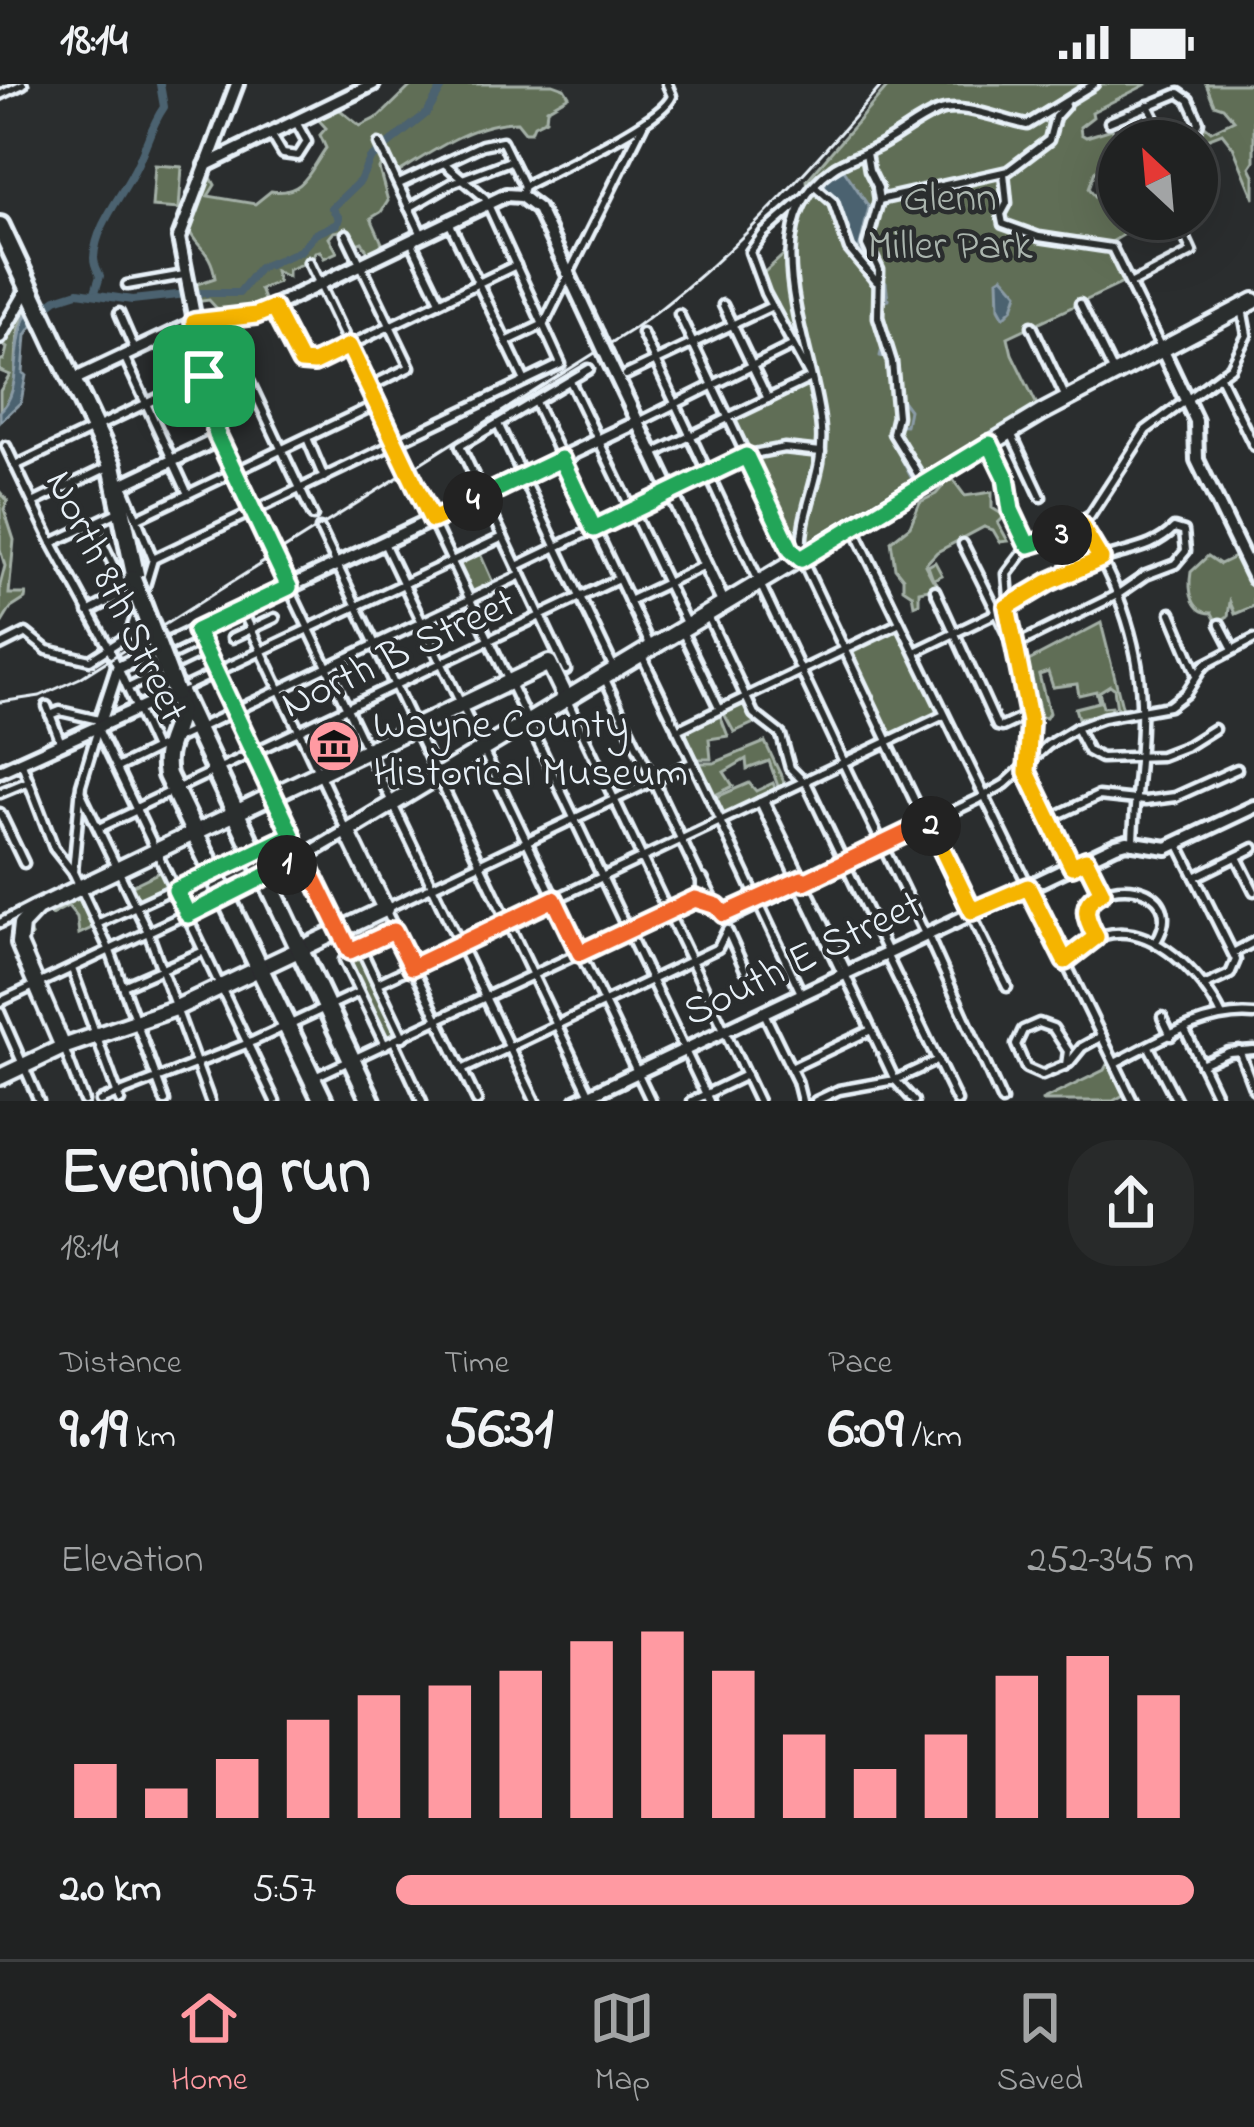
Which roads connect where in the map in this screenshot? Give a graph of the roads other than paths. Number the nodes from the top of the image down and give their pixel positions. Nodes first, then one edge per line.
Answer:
1 (23, 84) edge
2 (237, 84) edge
3 (373, 84) edge
4 (668, 84) edge
5 (1094, 84) edge
6 (0, 95) edge
7 (1068, 103) junction
8 (1148, 105) junction
9 (1114, 120) edge
10 (1156, 120) edge
11 (1195, 120) edge
12 (296, 122) junction
13 (643, 124) junction
14 (271, 134) junction
15 (379, 144) dead end
16 (866, 153) junction
17 (510, 161) junction
18 (444, 164) junction
19 (206, 165) junction
20 (1004, 172) junction
21 (460, 180) junction
22 (398, 184) junction
23 (815, 186) junction
24 (877, 188) junction
25 (523, 191) junction
26 (809, 194) junction
27 (889, 194) junction
28 (879, 200) junction
29 (487, 204) junction
30 (409, 208) junction
31 (449, 222) junction
32 (0, 226) edge
33 (346, 234) dead end
34 (416, 238) junction
35 (1187, 240) edge
36 (309, 262) dead end
37 (361, 265) junction
38 (516, 265) junction
39 (568, 273) junction
40 (877, 276) junction
41 (186, 280) junction
42 (478, 283) junction
43 (1131, 284) junction
44 (127, 285) dead end
45 (320, 285) junction
46 (29, 288) junction
47 (440, 302) junction
48 (1080, 304) dead end
49 (1248, 304) edge
50 (723, 305) dead end
51 (772, 306) junction
52 (273, 308) junction
53 (119, 313) dead end
54 (679, 314) dead end
55 (193, 317) junction
56 (225, 320) junction
57 (544, 324) junction
58 (732, 324) junction
59 (390, 326) junction
60 (1032, 326) dead end
61 (1254, 326) edge
62 (642, 333) dead end
63 (0, 337) edge
64 (506, 341) junction
65 (692, 344) junction
66 (349, 346) junction
67 (792, 346) junction
68 (1162, 349) junction
69 (129, 353) junction
70 (656, 361) junction
71 (752, 366) junction
72 (589, 369) dead end
73 (1114, 374) junction
74 (626, 375) dead end
75 (204, 376) junction
76 (1220, 376) junction
77 (811, 378) junction
78 (569, 379) junction
79 (73, 380) junction
80 (524, 381) junction
81 (712, 386) junction
82 (369, 388) junction
83 (254, 392) junction
84 (768, 399) junction
85 (1067, 399) junction
86 (1186, 399) junction
87 (534, 401) junction
88 (146, 404) junction
89 (377, 404) junction
90 (675, 404) junction
91 (212, 412) junction
92 (728, 418) junction
93 (638, 422) junction
94 (497, 423) junction
95 (95, 428) junction
96 (1010, 432) junction
97 (691, 436) junction
98 (307, 438) junction
99 (218, 439) junction
100 (599, 441) junction
101 (396, 443) junction
102 (990, 444) junction
103 (6, 446) dead end
104 (1254, 446) edge
105 (282, 449) junction
106 (821, 452) junction
107 (653, 454) junction
108 (746, 456) junction
109 (561, 459) junction
110 (173, 461) junction
111 (15, 466) junction
112 (111, 466) junction
113 (235, 472) junction
114 (708, 474) junction
115 (523, 477) junction
116 (324, 478) junction
117 (924, 484) junction
118 (119, 486) junction
119 (301, 490) junction
120 (671, 492) junction
121 (188, 494) junction
122 (483, 496) junction
123 (1041, 497) dead end
124 (33, 503) junction
125 (632, 511) junction
126 (253, 512) junction
127 (127, 513) junction
128 (313, 515) dead end
129 (432, 520) junction
130 (93, 523) junction
131 (1080, 524) junction
132 (854, 526) junction
133 (320, 529) dead end
134 (594, 529) junction
135 (503, 537) junction
136 (52, 543) junction
137 (384, 543) junction
138 (963, 544) dead end
139 (1029, 545) junction
140 (556, 547) junction
141 (1248, 550) edge
142 (801, 552) junction
143 (153, 559) junction
144 (1101, 559) junction
145 (452, 561) junction
146 (337, 565) junction
147 (706, 565) junction
148 (517, 566) junction
149 (521, 575) junction
150 (1254, 578) edge
151 (618, 579) junction
152 (131, 583) junction
153 (760, 583) junction
154 (404, 584) junction
155 (667, 584) junction
156 (289, 587) junction
157 (935, 590) dead end
158 (1117, 595) junction
159 (580, 597) junction
160 (470, 599) junction
161 (628, 601) junction
162 (724, 604) junction
163 (356, 607) junction
164 (1007, 607) junction
165 (242, 610) junction
166 (88, 612) junction
167 (997, 612) junction
168 (1171, 614) dead end
169 (707, 615) junction
170 (540, 616) junction
171 (274, 618) dead end
172 (422, 622) junction
173 (900, 623) junction
174 (1220, 624) dead end
175 (251, 629) junction
176 (309, 629) junction
177 (684, 629) junction
178 (196, 631) junction
179 (956, 632) junction
180 (232, 638) dead end
181 (1254, 639) edge
182 (489, 640) junction
183 (374, 645) junction
184 (0, 646) edge
185 (1013, 646) junction
186 (109, 648) junction
187 (158, 649) junction
188 (1232, 649) junction
189 (845, 650) junction
190 (205, 651) junction
191 (646, 651) junction
192 (262, 652) junction
193 (915, 652) junction
194 (554, 660) junction
195 (441, 663) junction
196 (118, 668) junction
197 (327, 668) junction
198 (566, 670) dead end
199 (801, 671) junction
200 (609, 673) junction
201 (215, 674) junction
202 (1197, 675) junction
203 (508, 682) junction
204 (394, 686) junction
205 (128, 688) junction
206 (280, 690) junction
207 (746, 697) junction
208 (566, 698) junction
209 (461, 705) junction
210 (346, 708) junction
211 (138, 710) junction
212 (719, 710) junction
213 (189, 711) junction
214 (233, 712) junction
215 (1141, 713) junction
216 (1030, 714) junction
217 (945, 715) junction
218 (528, 722) junction
219 (99, 725) junction
220 (413, 727) junction
221 (1076, 728) junction
222 (1214, 729) dead end
223 (677, 730) junction
224 (299, 731) junction
225 (74, 737) junction
226 (889, 741) junction
227 (61, 743) junction
228 (93, 744) junction
229 (160, 747) junction
230 (366, 750) junction
231 (482, 750) junction
232 (253, 753) junction
233 (1139, 758) junction
234 (21, 761) junction
235 (693, 762) junction
236 (844, 762) junction
237 (1026, 766) junction
238 (117, 768) junction
239 (1237, 769) dead end
240 (1, 771) edge
241 (214, 771) junction
242 (319, 772) junction
243 (437, 777) junction
244 (29, 781) junction
245 (654, 781) junction
246 (171, 782) junction
247 (804, 782) junction
248 (80, 791) junction
249 (0, 793) edge
250 (272, 794) junction
251 (984, 795) junction
252 (613, 800) junction
253 (1133, 800) junction
254 (762, 801) junction
255 (392, 804) junction
256 (1254, 807) edge
257 (137, 809) junction
258 (233, 812) junction
259 (0, 813) edge
260 (574, 819) junction
261 (1049, 819) junction
262 (721, 820) junction
263 (927, 821) junction
264 (99, 828) junction
265 (195, 831) junction
266 (346, 831) junction
267 (292, 835) junction
268 (682, 839) junction
269 (526, 842) junction
270 (883, 842) junction
271 (1133, 843) junction
272 (1178, 843) junction
273 (1254, 848) edge
274 (156, 849) junction
275 (262, 850) junction
276 (303, 856) junction
277 (1238, 856) junction
278 (641, 858) junction
279 (1086, 860) junction
280 (842, 862) junction
281 (24, 863) dead end
282 (479, 865) junction
283 (1072, 866) junction
284 (118, 868) junction
285 (214, 872) junction
286 (602, 877) junction
287 (1195, 877) junction
288 (265, 878) junction
289 (76, 879) junction
290 (800, 881) junction
291 (432, 887) junction
292 (1028, 887) junction
293 (175, 889) junction
294 (1254, 890) edge
295 (1102, 892) junction
296 (226, 895) junction
297 (554, 899) junction
298 (695, 899) junction
299 (48, 901) junction
300 (759, 901) junction
301 (136, 906) junction
302 (717, 906) junction
303 (385, 909) junction
304 (667, 912) junction
305 (970, 912) junction
306 (188, 915) junction
307 (725, 917) junction
308 (1, 920) edge
309 (506, 922) junction
310 (97, 923) junction
311 (340, 930) junction
312 (627, 930) junction
313 (728, 930) junction
314 (394, 931) junction
315 (148, 932) junction
316 (927, 933) junction
317 (1096, 937) junction
318 (1254, 942) edge
319 (1155, 943) junction
320 (459, 944) junction
321 (360, 947) junction
322 (718, 948) junction
323 (299, 950) junction
324 (110, 951) junction
325 (204, 951) junction
326 (350, 951) junction
327 (580, 953) junction
328 (886, 953) junction
329 (1233, 953) junction
330 (693, 961) junction
331 (1065, 961) junction
332 (412, 967) junction
333 (71, 968) junction
334 (260, 969) junction
335 (162, 971) junction
336 (844, 972) junction
337 (532, 976) junction
338 (651, 980) junction
339 (378, 983) junction
340 (1206, 985) junction
341 (35, 986) junction
342 (123, 986) junction
343 (221, 987) junction
344 (1006, 987) dead end
345 (359, 992) junction
346 (803, 992) junction
347 (485, 998) junction
348 (0, 1002) edge
349 (604, 1003) junction
350 (176, 1008) junction
351 (326, 1008) junction
352 (764, 1011) junction
353 (0, 1012) edge
354 (1254, 1015) edge
355 (1222, 1016) junction
356 (1162, 1017) dead end
357 (438, 1021) junction
358 (136, 1023) junction
359 (556, 1025) junction
360 (287, 1026) junction
361 (724, 1030) junction
362 (871, 1030) junction
363 (1185, 1030) junction
364 (1101, 1035) junction
365 (96, 1036) junction
366 (1171, 1036) junction
367 (404, 1037) junction
368 (1063, 1039) junction
369 (248, 1042) junction
370 (389, 1043) junction
371 (63, 1047) junction
372 (1149, 1047) junction
373 (509, 1048) junction
374 (684, 1049) junction
375 (1239, 1050) junction
376 (1254, 1050) edge
377 (351, 1060) junction
378 (938, 1060) junction
379 (1115, 1063) junction
380 (1201, 1064) junction
381 (197, 1065) junction
382 (1066, 1065) junction
383 (26, 1066) junction
384 (791, 1068) junction
385 (462, 1070) junction
386 (637, 1072) junction
387 (746, 1075) junction
388 (0, 1077) edge
389 (157, 1079) junction
390 (895, 1080) junction
391 (1254, 1089) edge
392 (318, 1090) edge
393 (119, 1098) edge
394 (591, 1098) edge
395 (708, 1098) edge
396 (38, 1101) edge
397 (84, 1101) edge
398 (100, 1101) edge
399 (165, 1101) edge
400 (210, 1101) edge
401 (275, 1101) edge
402 (301, 1101) edge
403 (370, 1101) edge
404 (422, 1101) edge
405 (477, 1101) edge
406 (535, 1101) edge
407 (577, 1101) edge
408 (651, 1101) edge
409 (692, 1101) edge
410 (758, 1101) edge
411 (802, 1101) edge
412 (816, 1101) edge
413 (914, 1101) edge
414 (957, 1101) edge
415 (1002, 1101) edge
416 (1133, 1101) edge
417 (1177, 1101) edge
418 (1219, 1101) edge

1 - 6 street
2 - 19 street
3 - 12 street
4 - 13 street
5 - 7 street
7 - 16 street
7 - 20 street
8 - 9 street
8 - 10 street
8 - 11 street
12 - 14 street
12 - 14 street
13 - 25 street
13 - 39 street
14 - 19 street
15 - 22 street
16 - 23 street
16 - 24 street
17 - 18 street
17 - 21 street
17 - 25 street
18 - 21 street
18 - 22 street
19 - 41 street
20 - 27 street
20 - 43 street
21 - 29 street
21 - 30 street
22 - 30 street
23 - 26 street
23 - 40 street
24 - 27 street
24 - 28 street
25 - 29 street
25 - 39 street
26 - 51 street
26 - 77 street
27 - 28 street
28 - 40 street
29 - 31 street
29 - 38 street
30 - 34 street
31 - 34 street
31 - 42 street
32 - 46 highway
33 - 37 street
34 - 37 street
34 - 47 street
35 - 43 street
36 - 45 street
37 - 45 street
37 - 59 street
38 - 42 street
38 - 57 street
39 - 57 street
39 - 93 street, bridge
40 - 117 street
41 - 44 street
41 - 55 street
42 - 47 street
42 - 64 street
43 - 68 street
45 - 52 street
45 - 66 street
46 - 63 street
46 - 79 highway
47 - 59 street
48 - 73 street
49 - 61 street
49 - 68 main road
49 - 76 street
50 - 58 street
51 - 58 street
51 - 67 street
52 - 56 street
52 - 66 street
53 - 69 street
54 - 65 street
55 - 56 street
55 - 69 street
55 - 75 street
56 - 83 street
57 - 64 street
57 - 80 street
58 - 65 street
58 - 71 street
59 - 66 street
59 - 82 street
60 - 85 street
62 - 70 street
64 - 80 street
65 - 70 street
65 - 81 street
66 - 82 street
67 - 71 street
67 - 77 street
68 - 73 main road
68 - 86 street
69 - 79 street
69 - 88 street
70 - 74 street
70 - 90 street
71 - 81 street
71 - 84 street
72 - 78 street
73 - 85 main road
75 - 88 street
75 - 91 street
76 - 86 street
76 - 104 street
77 - 84 street
77 - 106 street
78 - 87 street
78 - 100 street
79 - 95 highway
80 - 101 street
81 - 90 street
81 - 92 street
82 - 89 street
83 - 91 street
83 - 105 street
84 - 92 street
85 - 96 main road
86 - 131 street
86 - 141 street
87 - 94 street
87 - 109 street
88 - 95 street
88 - 110 street
89 - 98 street
89 - 101 street
90 - 93 street
90 - 97 street
91 - 99 street
92 - 97 street
92 - 108 street
93 - 100 street
93 - 107 street
94 - 115 street
94 - 122 street
95 - 111 street
95 - 112 highway
96 - 102 main road
96 - 123 street
97 - 107 street
97 - 114 street
98 - 105 street
98 - 116 street
99 - 110 street
99 - 113 street
100 - 109 street
100 - 125 street
101 - 116 street
101 - 129 street
102 - 117 main road
102 - 139 street
103 - 111 street, North 8th Street
105 - 113 street
105 - 119 street
106 - 108 street
106 - 142 street
107 - 120 street
108 - 114 street
108 - 142 street
109 - 115 street
109 - 134 street
110 - 118 street
110 - 121 street
111 - 124 street, North 8th Street
112 - 118 highway
112 - 124 street
113 - 121 street
113 - 126 street
114 - 120 street
114 - 153 street
115 - 122 street
115 - 140 street
116 - 119 street
117 - 132 main road
118 - 127 highway
119 - 126 street
119 - 128 street
120 - 125 street
120 - 147 street
121 - 127 street
122 - 129 street
122 - 135 street
124 - 136 street, North 8th Street
125 - 134 street
125 - 155 street
126 - 143 street
126 - 156 street
127 - 130 street
127 - 143 street
127 - 152 highway
129 - 137 street
129 - 145 street
130 - 136 street
130 - 152 street
131 - 139 street
131 - 144 street
132 - 142 main road
132 - 173 street
133 - 146 street
134 - 140 street
134 - 151 street
135 - 145 street
135 - 148 street
136 - 166 street, North 8th Street
137 - 146 street
137 - 154 street
138 - 167 street
139 - 164 street
140 - 148 street
140 - 159 street
141 - 150 street
142 - 153 main road
142 - 189 street
143 - 186 street
144 - 158 street
144 - 158 street
144 - 164 street
145 - 154 street
145 - 160 street
146 - 156 street
146 - 163 street
147 - 155 street
147 - 162 street
148 - 149 street
149 - 160 street
149 - 170 street
151 - 159 street, North B Street
151 - 161 street
152 - 166 street
152 - 187 highway, bridge
153 - 162 main road
153 - 199 street
154 - 163 street
154 - 172 street
155 - 161 street
155 - 177 street
156 - 165 street
156 - 176 street
157 - 179 street
158 - 185 street
158 - 215 street
159 - 170 street, North B Street
159 - 200 street
160 - 172 street
160 - 182 street
161 - 191 street
162 - 169 main road
163 - 176 street
163 - 183 street
164 - 167 street
164 - 185 street
165 - 175 street
165 - 178 street
166 - 186 street, North 8th Street
167 - 179 street
167 - 185 street
168 - 202 street
169 - 177 main road
169 - 207 street
170 - 182 street, North B Street
170 - 194 street
171 - 175 street
172 - 183 street
172 - 195 street
173 - 189 street
173 - 193 street
174 - 188 street
175 - 180 street
175 - 192 street
176 - 192 street
176 - 197 street
177 - 191 main road
177 - 212 street
178 - 187 street
178 - 190 street
179 - 193 street
179 - 216 street
181 - 188 street
182 - 195 street, North B Street
182 - 203 street
183 - 197 street
183 - 204 street
184 - 186 street
185 - 216 street
186 - 196 street, North 8th Street
187 - 196 street
187 - 213 highway, bridge
188 - 202 street
189 - 199 street
189 - 226 street
190 - 201 street
190 - 205 street
191 - 200 main road
191 - 223 street
192 - 201 street
192 - 206 street
193 - 217 street
194 - 198 street
194 - 203 main road
194 - 208 main road
195 - 204 street, North B Street
195 - 209 street
196 - 205 street, North 8th Street
196 - 219 street
197 - 206 street
197 - 210 street
199 - 207 street
199 - 236 street
200 - 208 main road
200 - 245 street
201 - 213 street
201 - 214 street
202 - 215 street
203 - 209 main road
203 - 218 street
204 - 210 street, North B Street
204 - 220 street
205 - 211 street, North 8th Street
206 - 214 street
206 - 224 street
207 - 212 street
207 - 247 street
208 - 218 main road
208 - 252 street
209 - 220 main road
209 - 231 street
210 - 224 street, North B Street
210 - 230 street
211 - 213 street
211 - 219 street
211 - 229 street, North 8th Street
212 - 223 street
213 - 214 street
213 - 229 highway, North 8th Street
213 - 241 highway
214 - 232 street
215 - 221 street
215 - 233 street
216 - 237 street
217 - 226 street
217 - 251 street
218 - 231 main road
218 - 260 street
219 - 225 street
219 - 227 street
219 - 228 street
219 - 238 street
220 - 230 main road
220 - 243 street
221 - 233 street
221 - 237 street
222 - 233 street
223 - 235 street
224 - 232 street, North B Street
224 - 242 street
225 - 227 street
225 - 228 street
226 - 236 street
226 - 263 street
227 - 234 street
228 - 248 street
229 - 238 street
229 - 246 highway, North 8th Street
230 - 242 main road
230 - 255 street
231 - 243 main road
231 - 269 street
232 - 241 street, North B Street
232 - 250 street
233 - 253 street
234 - 240 street
234 - 244 street
235 - 245 street
235 - 262 street
236 - 247 street
236 - 270 street
237 - 251 street
237 - 261 street
238 - 257 street
239 - 253 street
241 - 246 street, North B Street
241 - 258 highway
242 - 250 main road
242 - 266 street
243 - 255 main road
243 - 282 street
244 - 249 street
244 - 289 street
245 - 252 street
245 - 268 street
246 - 257 street, North B Street
246 - 265 highway, North 8th Street
247 - 254 street
247 - 280 street
248 - 264 street
248 - 289 street
250 - 258 main road
250 - 267 street
251 - 263 street
251 - 292 street
252 - 260 street
252 - 278 street
253 - 261 street
253 - 271 street
254 - 262 street
254 - 290 street
255 - 266 main road
255 - 291 street
256 - 272 street, South E Street
257 - 264 street, North B Street
257 - 274 street
258 - 265 main road
258 - 275 highway
259 - 281 street
260 - 269 street
260 - 286 street
261 - 283 street
262 - 268 street
262 - 300 street
263 - 270 street
263 - 305 street
264 - 284 street
265 - 274 main road
265 - 285 highway, North 8th Street
266 - 276 street
266 - 303 main road
267 - 275 street
267 - 276 street
268 - 278 street
268 - 298 street
268 - 302 street
269 - 282 street
269 - 297 street
270 - 280 street
270 - 316 street
271 - 272 street, South E Street
271 - 279 street, South E Street
272 - 287 street
273 - 277 street
274 - 284 main road
274 - 293 street
275 - 285 street
275 - 288 highway
276 - 288 street
276 - 311 street
277 - 287 street
277 - 294 street
278 - 286 street
278 - 304 street
279 - 283 street, South E Street
279 - 295 street
280 - 290 street
280 - 328 street
282 - 291 street
282 - 309 street
283 - 292 street, South E Street
284 - 289 main road
284 - 301 street
285 - 293 street
285 - 296 highway, North 8th Street
286 - 297 street
286 - 312 street
287 - 329 street
288 - 296 street
288 - 323 highway
289 - 299 main road
289 - 310 street
290 - 300 street
290 - 336 street
291 - 303 street
291 - 320 street
292 - 305 street, South E Street
292 - 331 street
293 - 301 street
293 - 306 street
295 - 317 street
295 - 319 street
296 - 306 street
296 - 334 highway, North 8th Street
297 - 309 street
297 - 327 street
298 - 302 street
298 - 304 street
299 - 308 street
299 - 341 main road
300 - 307 street
300 - 346 street
301 - 310 street
301 - 315 street
302 - 307 street
303 - 311 main road
303 - 314 street
304 - 312 street
304 - 330 street
305 - 316 street, South E Street
305 - 344 street
306 - 315 street
306 - 325 street
307 - 313 street
309 - 320 street
309 - 337 street
310 - 324 street
311 - 323 main road
311 - 326 street
312 - 327 street
312 - 338 street
313 - 322 street
313 - 322 street
314 - 321 street
314 - 332 street
315 - 324 street
315 - 335 street
316 - 328 street, South E Street
316 - 415 street
317 - 319 street
317 - 331 street
318 - 329 street
319 - 340 street
320 - 332 street
320 - 347 street
321 - 326 street
321 - 339 street
322 - 330 street
323 - 334 main road
323 - 351 highway
324 - 333 street
324 - 342 street
325 - 335 street
325 - 343 street
326 - 345 street
327 - 337 street
327 - 349 street
328 - 336 street, South E Street
328 - 378 street
329 - 340 street
330 - 338 street
330 - 361 street
331 - 364 street
332 - 339 street
332 - 357 street
333 - 341 street
333 - 365 street
334 - 343 main road
334 - 360 highway, North 8th Street
335 - 342 street
335 - 350 street
336 - 346 street, South E Street
336 - 362 street
337 - 347 street
337 - 359 street
338 - 349 street
338 - 374 street
339 - 367 street
340 - 355 street
341 - 348 street
341 - 371 main road
342 - 358 street
343 - 350 main road
343 - 369 street
345 - 351 street
345 - 370 street
346 - 352 street, South E Street
347 - 357 street
347 - 373 street
349 - 359 street
349 - 386 street
350 - 358 main road
350 - 381 street
351 - 360 street
351 - 377 highway
352 - 361 street, South E Street
352 - 384 street
353 - 383 street
354 - 355 street
355 - 363 street
356 - 366 street
357 - 367 street
357 - 385 street
358 - 365 main road
358 - 389 street
359 - 373 street
359 - 394 street
360 - 369 street
360 - 392 highway, North 8th Street
361 - 374 street, South E Street
361 - 387 street
362 - 384 street
362 - 390 street
363 - 366 street
363 - 380 street
364 - 368 street
364 - 379 street
364 - 382 street
365 - 371 main road
365 - 393 street
366 - 372 street
367 - 370 street
368 - 382 street
368 - 382 street
369 - 381 street
369 - 401 street
370 - 377 street
370 - 404 street
371 - 383 main road
371 - 397 street
372 - 379 street
372 - 417 street
373 - 385 street
373 - 406 street
374 - 386 street, South E Street
374 - 395 street
375 - 376 street
375 - 380 street
375 - 391 street
377 - 392 street
377 - 403 highway
378 - 390 street
378 - 414 street
379 - 416 street
380 - 418 street
381 - 389 street
381 - 400 street
383 - 388 main road
383 - 396 street
384 - 411 street
385 - 405 street
386 - 394 street, South E Street
386 - 408 street
387 - 395 street
387 - 410 street
389 - 393 street
389 - 399 street
390 - 412 street
390 - 413 street
392 - 402 street
393 - 398 street
394 - 407 street, South E Street
395 - 409 street

